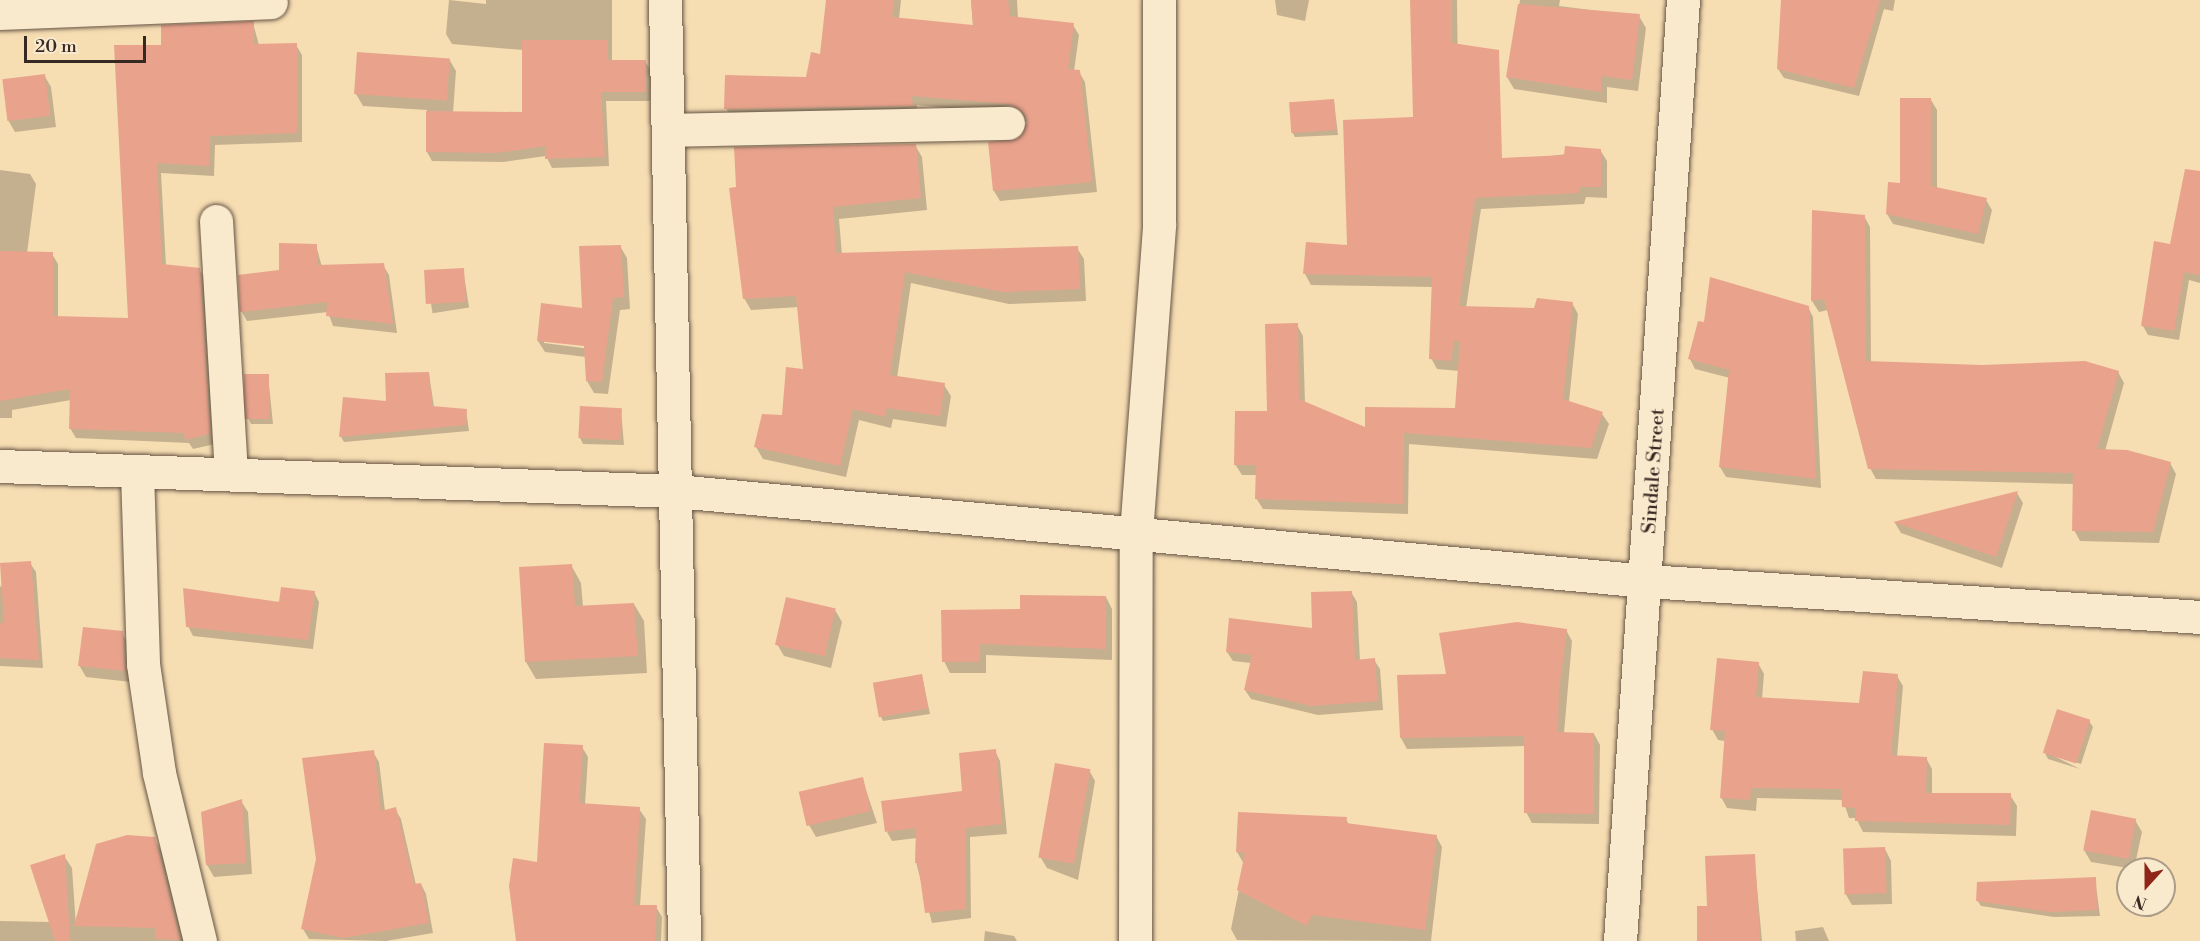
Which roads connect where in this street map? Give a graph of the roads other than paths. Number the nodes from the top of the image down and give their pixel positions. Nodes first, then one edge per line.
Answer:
1 (665, 0) edge
2 (1159, 0) edge
3 (1683, 0) edge
4 (271, 2) dead end
5 (0, 13) edge
6 (1008, 123) dead end
7 (668, 130) junction
8 (216, 221) dead end
9 (0, 466) edge
10 (137, 471) junction
11 (231, 474) junction
12 (676, 491) junction
13 (1136, 534) junction
14 (1647, 581) junction
15 (2200, 617) edge
16 (200, 941) edge
17 (684, 941) edge
18 (1135, 941) edge
19 (1620, 941) edge

1 - 7 street
2 - 13 street
3 - 14 street, Sindale Street
4 - 5 street
6 - 7 street
7 - 12 street
8 - 11 street
9 - 10 street
10 - 11 street
10 - 16 street
11 - 12 street
12 - 13 street
12 - 17 street
13 - 14 street
13 - 18 street
14 - 15 street
14 - 19 street, Sindale Street

